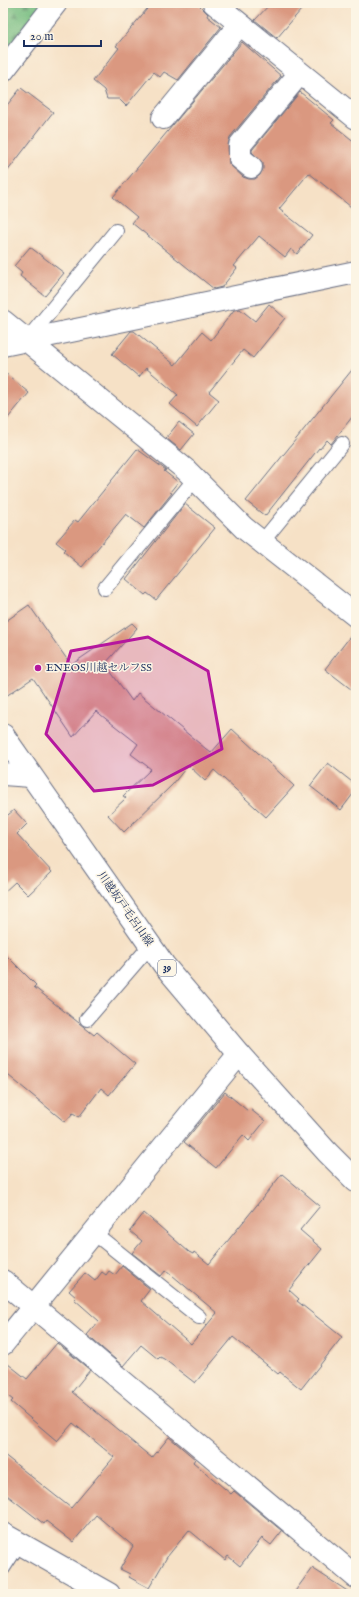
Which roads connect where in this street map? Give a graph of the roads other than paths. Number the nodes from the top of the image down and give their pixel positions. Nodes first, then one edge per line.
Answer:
1 (56, 3) edge
2 (214, 3) edge
3 (240, 24) junction
4 (3, 71) edge
5 (300, 73) junction
6 (163, 118) dead end
7 (356, 118) edge
8 (251, 167) dead end
9 (116, 231) dead end
10 (356, 272) edge
11 (3, 321) edge
12 (27, 340) junction
13 (3, 345) edge
14 (342, 444) dead end
15 (195, 479) junction
16 (262, 542) junction
17 (105, 588) dead end
18 (356, 616) edge
19 (3, 735) edge
20 (3, 774) edge
21 (31, 776) junction
22 (150, 946) junction
23 (87, 1019) dead end
24 (239, 1054) junction
25 (356, 1181) edge
26 (94, 1233) junction
27 (3, 1281) edge
28 (34, 1307) junction
29 (199, 1317) dead end
30 (3, 1344) edge
31 (11, 1538) edge
32 (3, 1568) edge
33 (356, 1577) edge
34 (109, 1594) edge

1 - 4 street
2 - 3 street
3 - 5 street
3 - 6 street
5 - 7 street
5 - 8 street
9 - 12 lane
10 - 12 street
11 - 12 street
12 - 13 street
12 - 15 street
14 - 16 lane
15 - 16 street
15 - 17 lane
16 - 18 street
19 - 21 street, 川越坂戸毛呂山線 / 39
20 - 21 street
21 - 22 street, 川越坂戸毛呂山線 / 39
22 - 23 lane
22 - 24 street, 川越坂戸毛呂山線 / 39
24 - 25 street, 川越坂戸毛呂山線 / 39
24 - 26 street
26 - 28 street
26 - 29 lane
27 - 28 street
28 - 30 street
28 - 33 street
31 - 32 lane
31 - 34 street

